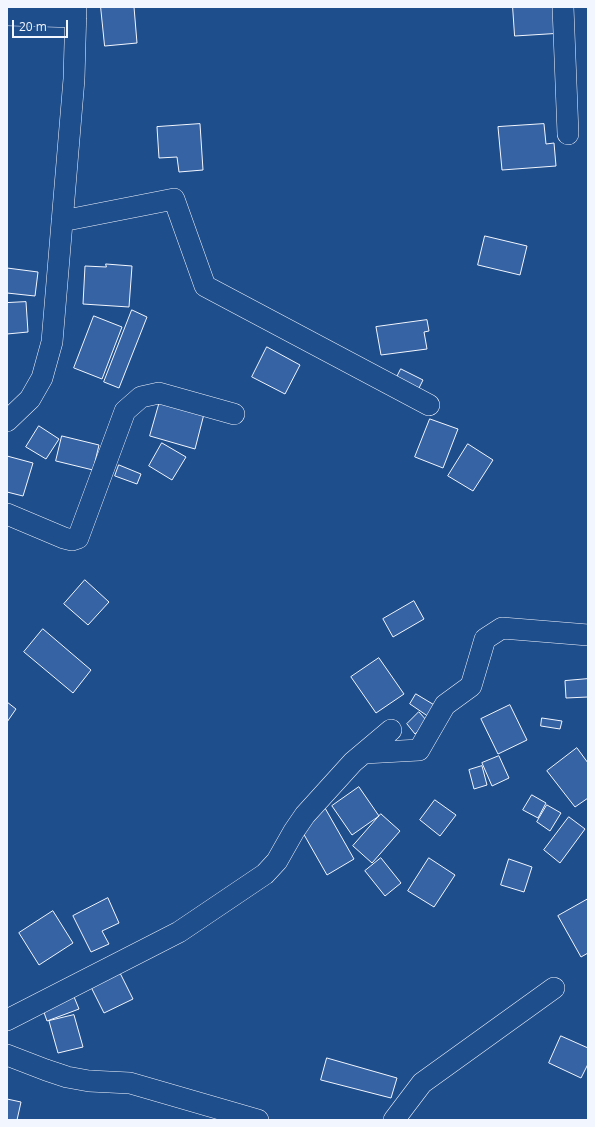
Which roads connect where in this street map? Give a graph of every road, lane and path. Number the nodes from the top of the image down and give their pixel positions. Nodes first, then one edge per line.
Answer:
1 (563, 7) edge
2 (76, 12) edge
3 (7, 15) edge
4 (568, 134) dead end
5 (62, 220) junction
6 (429, 405) dead end
7 (234, 414) dead end
8 (7, 421) edge
9 (7, 514) edge
10 (588, 635) edge
11 (391, 730) dead end
12 (364, 753) junction
13 (554, 988) dead end
14 (7, 1020) edge
15 (7, 1055) edge
16 (258, 1120) edge
17 (394, 1120) edge

1 - 4 street
2 - 3 street
2 - 5 street
5 - 6 street
5 - 8 street
7 - 9 street
10 - 12 street
11 - 12 street
12 - 14 street
13 - 17 street
15 - 16 street

